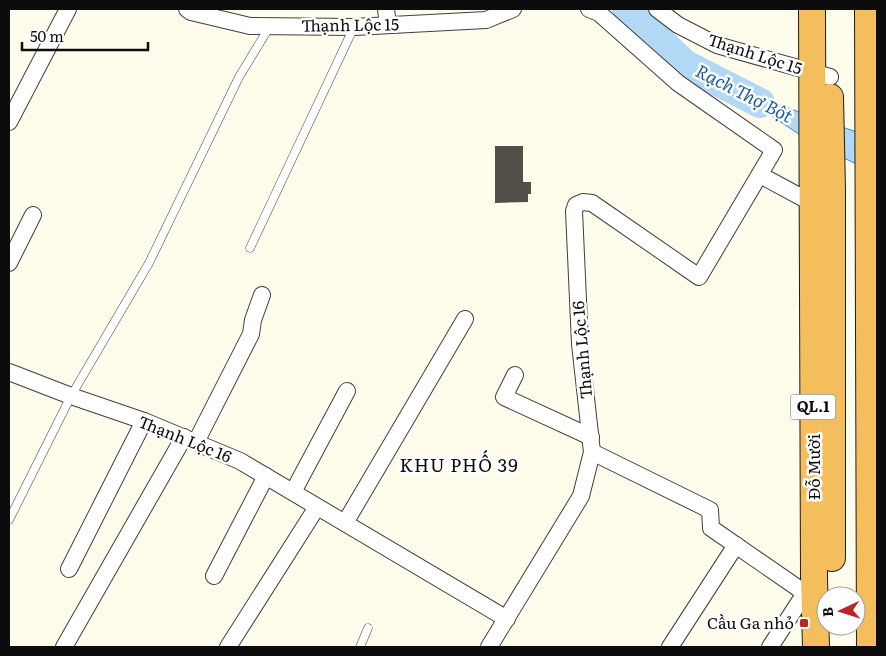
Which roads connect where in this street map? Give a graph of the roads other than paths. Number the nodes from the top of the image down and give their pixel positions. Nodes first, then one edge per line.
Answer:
1 (68, 9) edge
2 (187, 9) edge
3 (513, 9) edge
4 (589, 9) edge
5 (657, 9) edge
6 (812, 9) edge
7 (829, 9) edge
8 (868, 9) edge
9 (387, 17) edge
10 (270, 26) junction
11 (354, 27) junction
12 (818, 77) junction
13 (9, 122) edge
14 (760, 175) junction
15 (822, 196) junction
16 (33, 215) dead end
17 (250, 248) dead end
18 (9, 263) edge
19 (262, 295) dead end
20 (465, 320) dead end
21 (9, 372) edge
22 (516, 375) dead end
23 (346, 391) dead end
24 (71, 396) junction
25 (144, 421) junction
26 (190, 439) junction
27 (591, 444) junction
28 (266, 476) junction
29 (293, 492) junction
30 (317, 507) junction
31 (9, 520) edge
32 (345, 523) junction
33 (736, 545) junction
34 (69, 569) dead end
35 (214, 576) dead end
36 (817, 586) edge
37 (816, 588) edge
38 (816, 590) edge
39 (507, 619) junction
40 (368, 628) dead end
41 (64, 647) edge
42 (228, 647) edge
43 (360, 647) edge
44 (489, 647) edge
45 (670, 647) edge
46 (770, 647) edge
47 (870, 647) edge

1 - 13 street
2 - 10 street, Thạnh Lộc 15
3 - 9 street, Thạnh Lộc 15
4 - 14 street
5 - 12 street, Thạnh Lộc 15
6 - 12 highway, QL.1
7 - 12 highway, QL.1
8 - 47 highway
9 - 11 street, Thạnh Lộc 15
10 - 11 street, Thạnh Lộc 15
10 - 24 lane
11 - 17 lane
12 - 15 highway, QL.1
12 - 15 highway, Đỗ Mười / QL.1
14 - 15 street
14 - 27 street, Thạnh Lộc 16
15 - 36 highway, Đỗ Mười / QL.1
16 - 18 street
19 - 26 street
20 - 32 street
21 - 24 street, Thạnh Lộc 16
22 - 27 street
23 - 29 street
24 - 25 street, Thạnh Lộc 16
24 - 31 lane
25 - 26 street, Thạnh Lộc 16
25 - 34 street
26 - 28 street, Thạnh Lộc 16
26 - 41 street
27 - 33 street
27 - 39 street, Thạnh Lộc 16
28 - 29 street, Thạnh Lộc 16
28 - 35 street
29 - 30 street, Thạnh Lộc 16
30 - 32 street, Thạnh Lộc 16
30 - 42 street
32 - 39 street, Thạnh Lộc 16
33 - 37 street
33 - 45 street
38 - 46 street
39 - 44 street, Thạnh Lộc 16
40 - 43 lane

